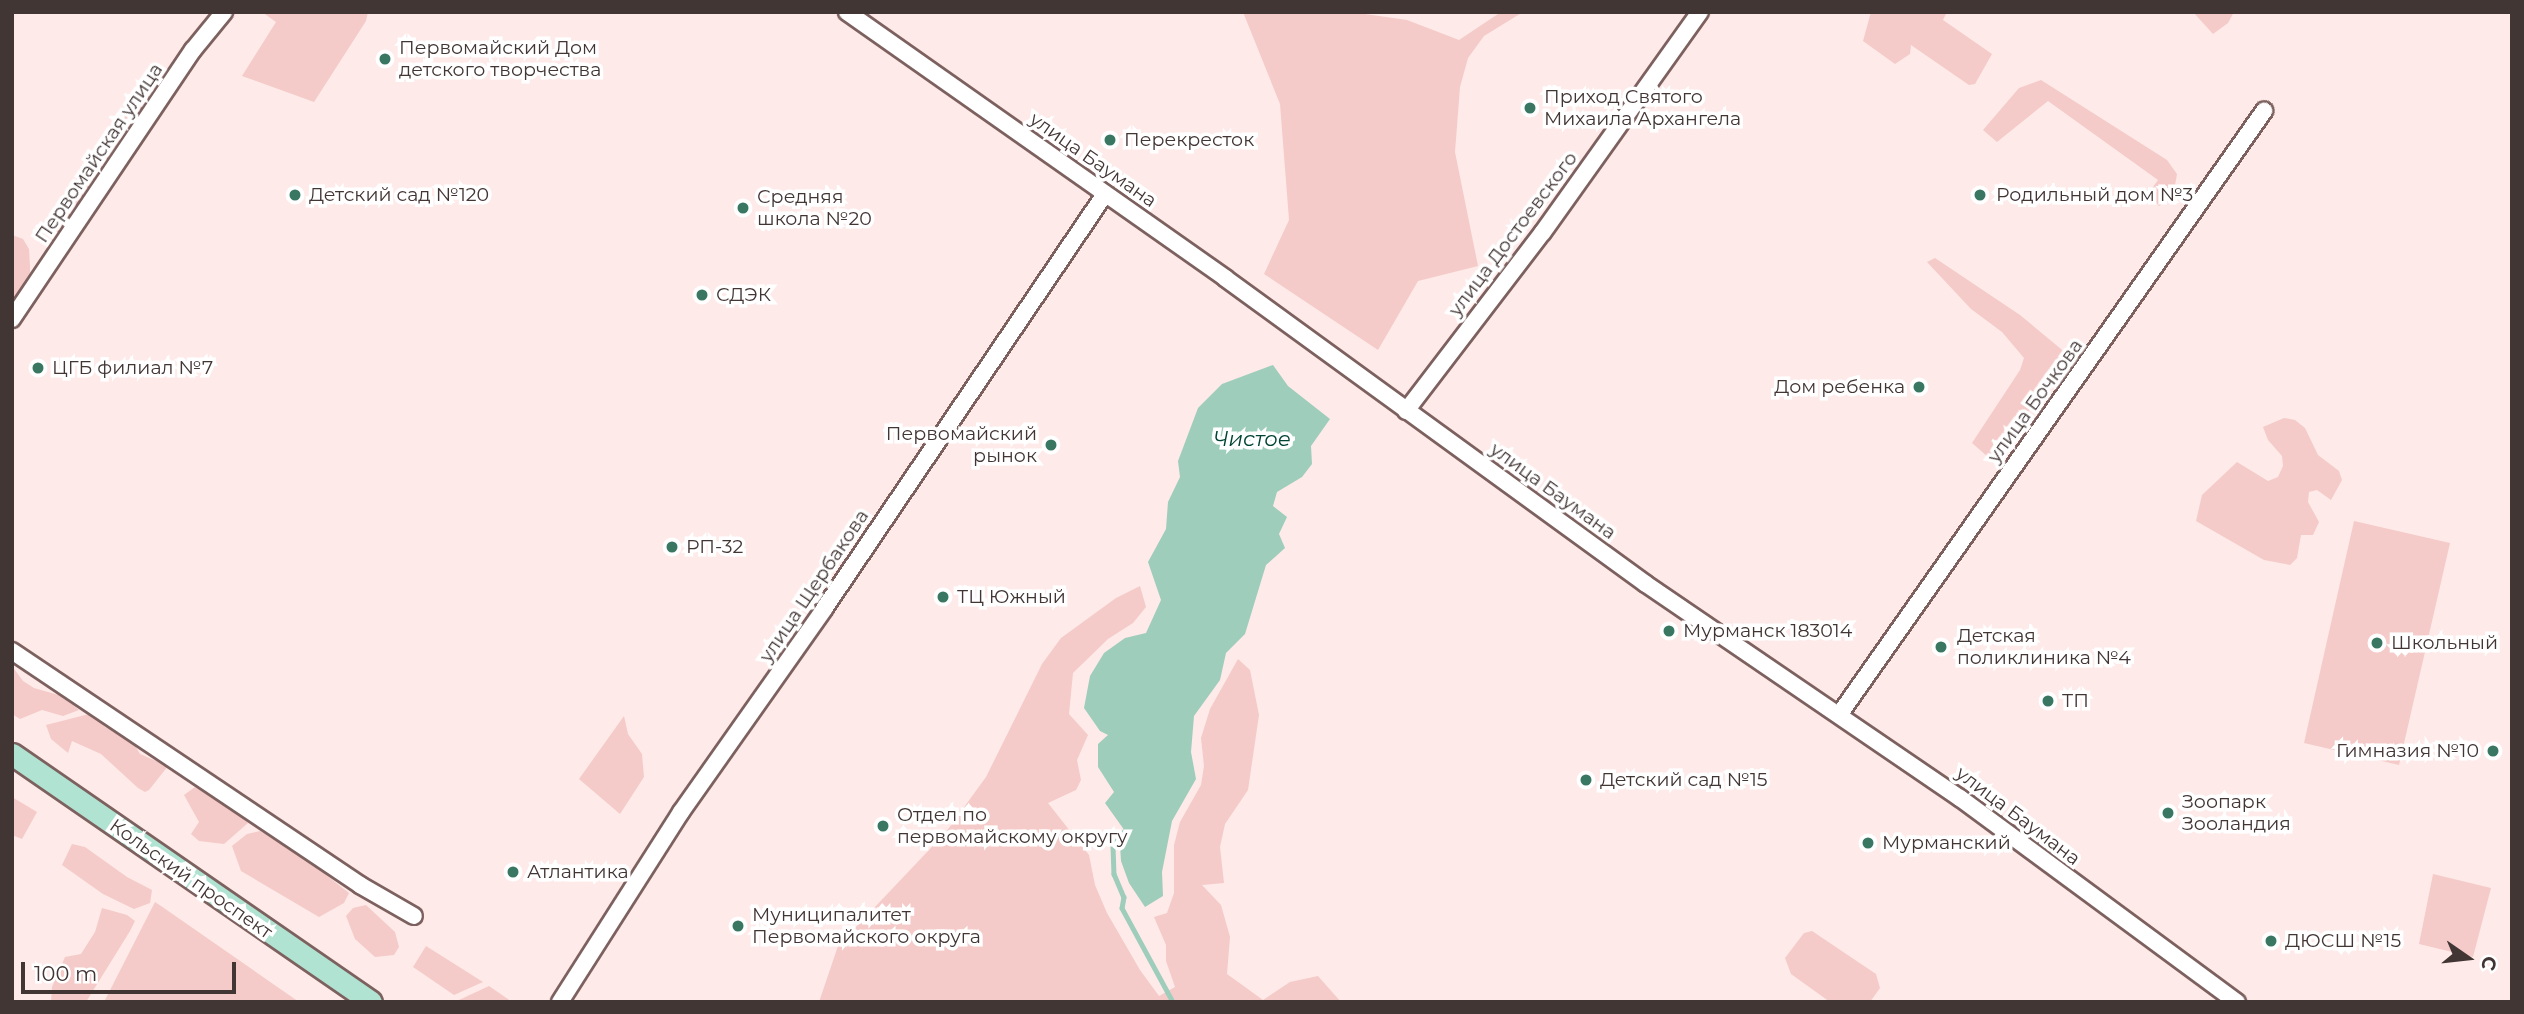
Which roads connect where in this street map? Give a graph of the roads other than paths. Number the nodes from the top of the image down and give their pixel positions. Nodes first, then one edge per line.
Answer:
1 (224, 12) edge
2 (846, 12) edge
3 (1700, 12) edge
4 (2264, 111) dead end
5 (1105, 194) junction
6 (12, 319) edge
7 (1406, 411) junction
8 (12, 651) edge
9 (1839, 715) junction
10 (12, 754) edge
11 (414, 916) dead end
12 (371, 1002) edge
13 (560, 1002) edge
14 (2237, 1002) edge

1 - 6 street, Первомайская улица
2 - 5 street, улица Баумана
3 - 7 street, улица Достоевского
4 - 9 street, улица Бочкова
5 - 7 street, улица Баумана
5 - 13 street, улица Щербакова
7 - 9 street, улица Баумана
8 - 11 street
9 - 14 street, улица Баумана
10 - 12 main road, Кольский проспект

